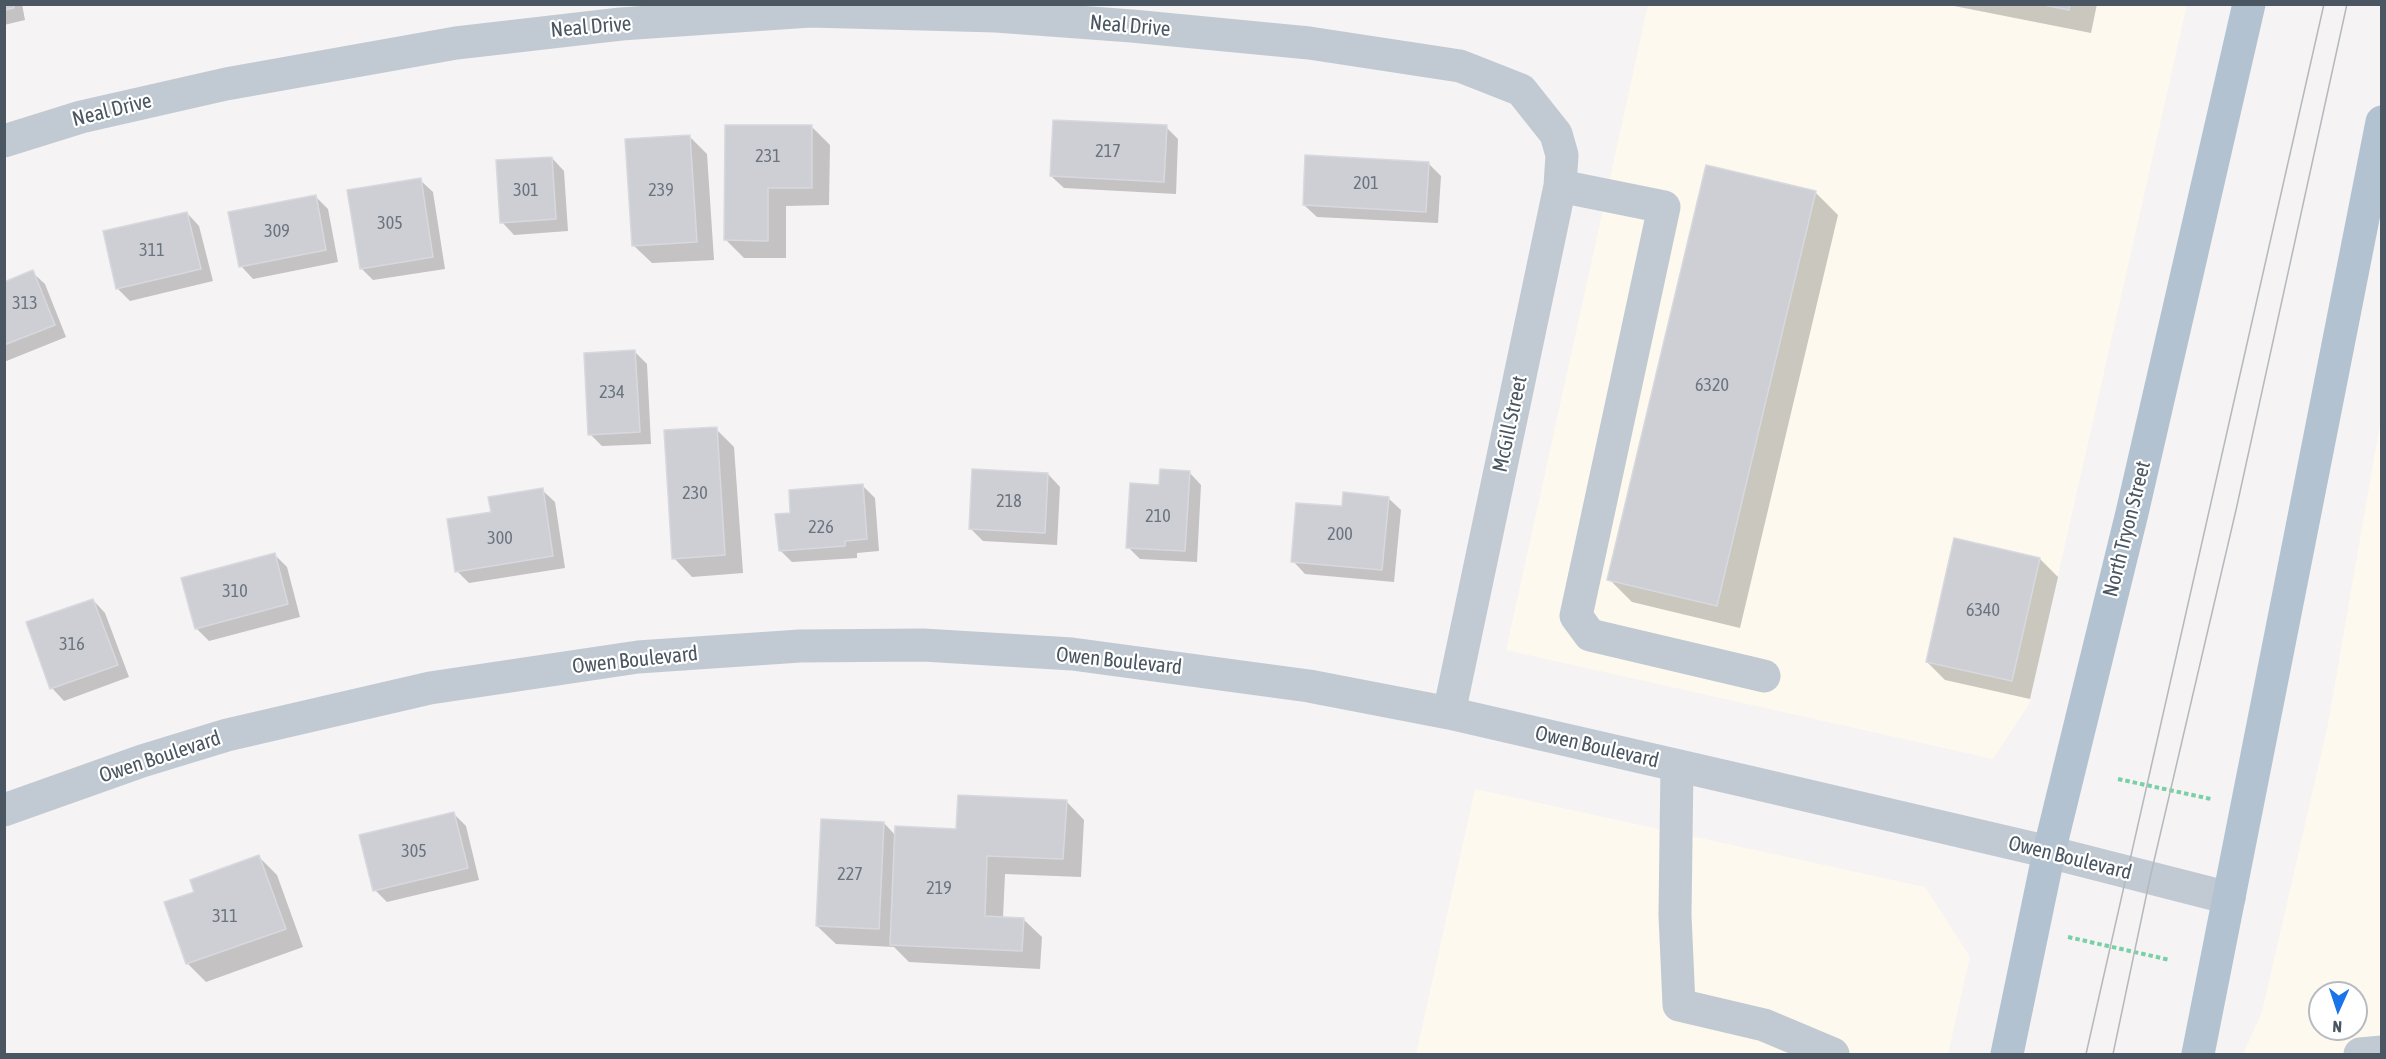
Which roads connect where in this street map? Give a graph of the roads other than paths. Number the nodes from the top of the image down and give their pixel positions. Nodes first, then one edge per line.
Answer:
1 (2249, 4) edge
2 (2382, 122) edge
3 (1556, 134) joint
4 (4, 141) edge
5 (1560, 186) junction
6 (1764, 676) dead end
7 (1449, 713) junction
8 (1677, 766) junction
9 (4, 810) edge
10 (2049, 852) junction
11 (2229, 898) junction
12 (2382, 1052) edge
13 (1833, 1054) edge
14 (2007, 1054) edge
15 (2198, 1054) edge
16 (2360, 1054) edge

1 - 10 main road, North Tryon Street
2 - 11 main road
3 - 4 street, Neal Drive
3 - 5 street, McGill Street
5 - 6 street
5 - 7 street, McGill Street
7 - 8 street, Owen Boulevard
7 - 9 street, Owen Boulevard
8 - 10 street, Owen Boulevard
8 - 13 street
10 - 11 street, Owen Boulevard
10 - 14 main road, North Tryon Street
11 - 15 main road
12 - 16 street

